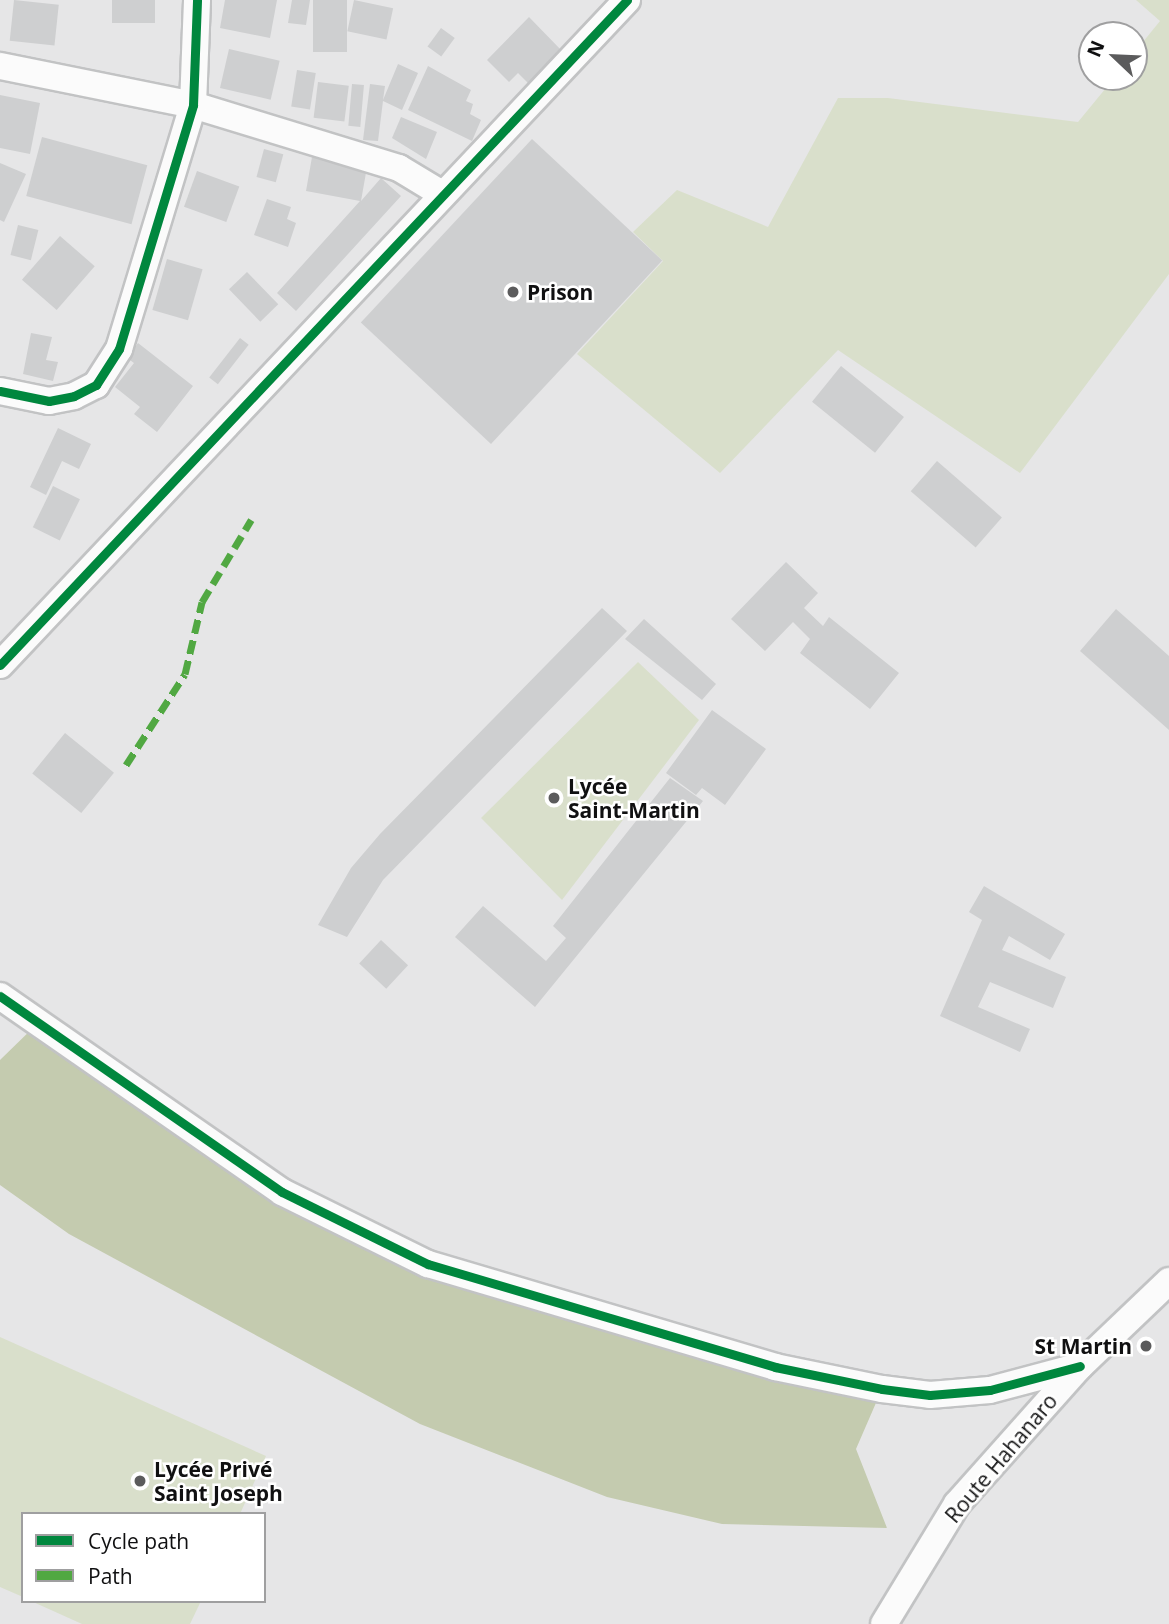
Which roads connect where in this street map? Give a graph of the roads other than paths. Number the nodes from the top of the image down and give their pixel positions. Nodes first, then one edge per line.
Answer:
1 (197, 0) edge
2 (627, 0) edge
3 (0, 66) edge
4 (193, 105) junction
5 (442, 194) junction
6 (0, 391) edge
7 (0, 665) edge
8 (0, 996) edge
9 (1169, 1281) edge
10 (1080, 1366) junction
11 (884, 1624) edge

1 - 4 street
2 - 5 street
3 - 4 street
4 - 5 street
4 - 6 street
5 - 7 street
8 - 10 street
9 - 10 street, Route Hahanaro
10 - 11 street, Route Hahanaro

